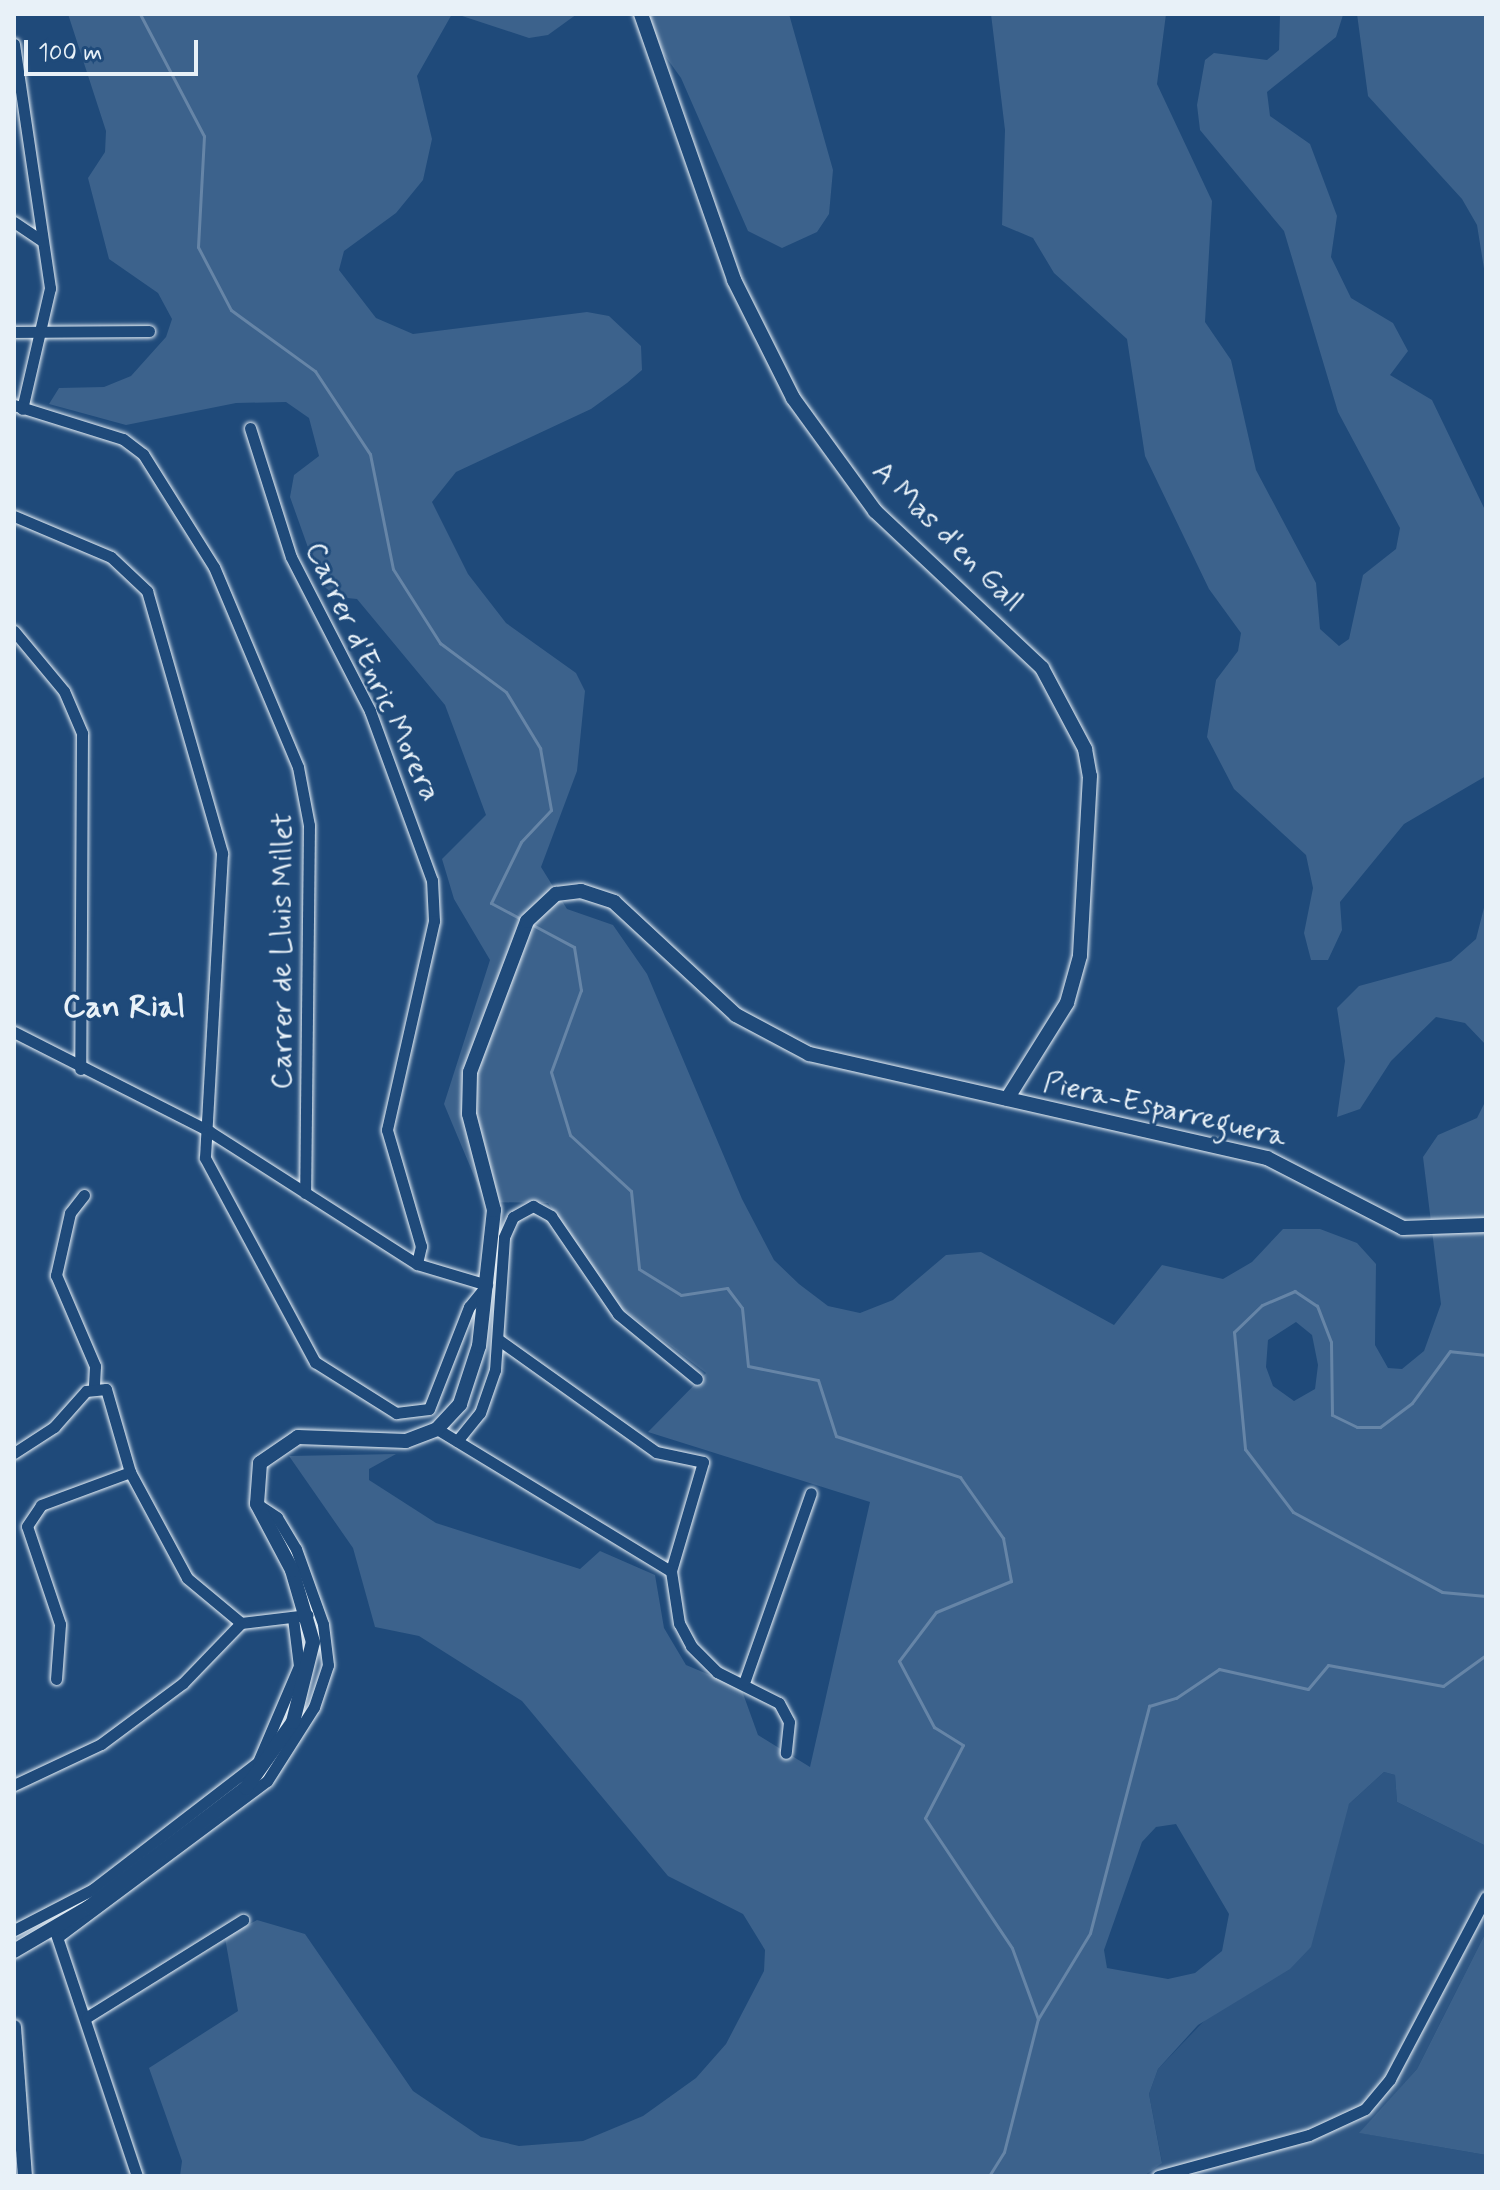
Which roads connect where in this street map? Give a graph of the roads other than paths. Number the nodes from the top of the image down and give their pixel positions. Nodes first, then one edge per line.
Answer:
1 (641, 14) edge
2 (14, 44) edge
3 (14, 222) edge
4 (42, 241) junction
5 (42, 331) junction
6 (149, 331) dead end
7 (14, 332) edge
8 (18, 407) edge
9 (250, 428) dead end
10 (14, 516) edge
11 (14, 631) edge
12 (14, 1032) edge
13 (80, 1069) junction
14 (1007, 1099) junction
15 (209, 1131) junction
16 (305, 1193) junction
17 (84, 1195) dead end
18 (1486, 1225) edge
19 (417, 1264) junction
20 (487, 1285) junction
21 (499, 1340) junction
22 (697, 1379) dead end
23 (94, 1385) junction
24 (437, 1429) junction
25 (457, 1441) junction
26 (14, 1453) edge
27 (130, 1472) junction
28 (811, 1493) dead end
29 (257, 1504) junction
30 (671, 1571) junction
31 (308, 1615) junction
32 (293, 1618) junction
33 (241, 1623) junction
34 (56, 1679) dead end
35 (745, 1680) junction
36 (786, 1753) dead end
37 (14, 1785) edge
38 (1486, 1897) edge
39 (243, 1920) dead end
40 (14, 1930) edge
41 (55, 1931) junction
42 (15, 1947) edge
43 (87, 2017) junction
44 (14, 2027) edge
45 (25, 2176) edge
46 (137, 2176) edge
47 (1158, 2176) edge

1 - 14 main road, A Mas d'en Gall
2 - 4 street
3 - 4 street
4 - 5 street
5 - 6 street
5 - 7 street
5 - 8 street
8 - 16 street, Carrer de Lluis Millet
9 - 19 street, Carrer d'Enric Morera
10 - 15 street
11 - 13 street
12 - 13 street
13 - 15 street
14 - 18 main road, Piera-Esparreguera
14 - 20 main road, Piera-Esparreguera
15 - 16 street
15 - 20 street
16 - 19 street
17 - 23 street
19 - 20 street
20 - 24 main road, Piera-Esparreguera
21 - 22 street
21 - 25 street
21 - 30 street
23 - 26 street
23 - 27 street
24 - 25 street
24 - 29 main road
25 - 30 street
27 - 33 street
27 - 34 street
28 - 35 street
29 - 31 main road
29 - 41 street
30 - 35 street
31 - 32 street
31 - 41 main road
32 - 33 street
32 - 40 street
33 - 37 street
35 - 36 street
38 - 47 street
39 - 43 street
41 - 42 main road
41 - 43 street
43 - 46 street
44 - 45 main road

